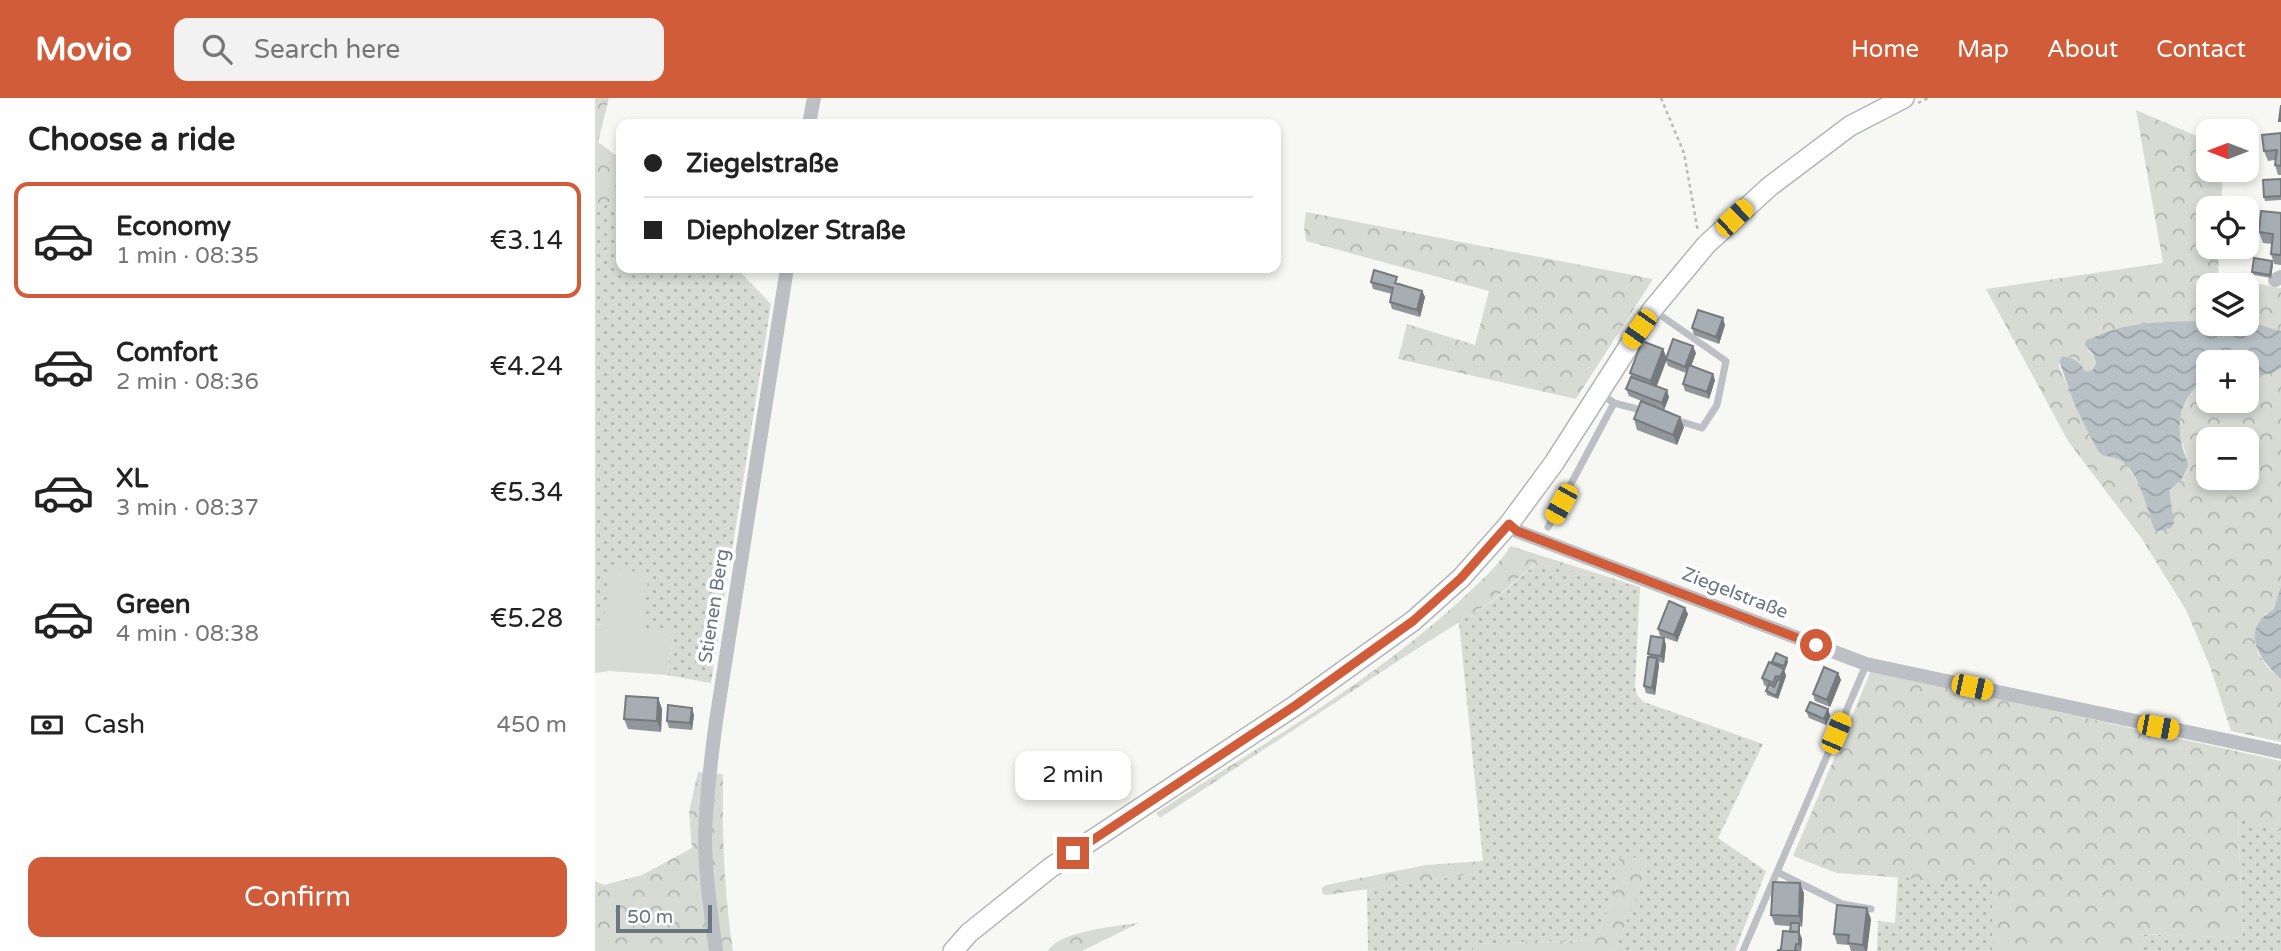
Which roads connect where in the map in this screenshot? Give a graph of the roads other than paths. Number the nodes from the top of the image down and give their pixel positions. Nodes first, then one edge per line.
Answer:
1 (814, 98) edge
2 (1908, 102) edge
3 (810, 119) edge
4 (786, 273) edge
5 (1652, 310) junction
6 (1606, 398) junction
7 (1652, 414) edge
8 (1664, 417) edge
9 (1509, 524) junction
10 (1548, 527) dead end
11 (1866, 664) junction
12 (2281, 752) edge
13 (1777, 872) junction
14 (1871, 909) dead end
15 (716, 951) edge
16 (953, 951) edge
17 (1743, 951) edge

1 - 3 street
2 - 5 main road
4 - 15 street, Stienen Berg
5 - 6 main road
5 - 8 lane
6 - 7 lane
6 - 9 main road
6 - 10 lane
9 - 11 street, Ziegelstraße
9 - 16 main road
11 - 12 street, Ziegelstraße
11 - 13 lane
13 - 14 lane
13 - 17 lane

